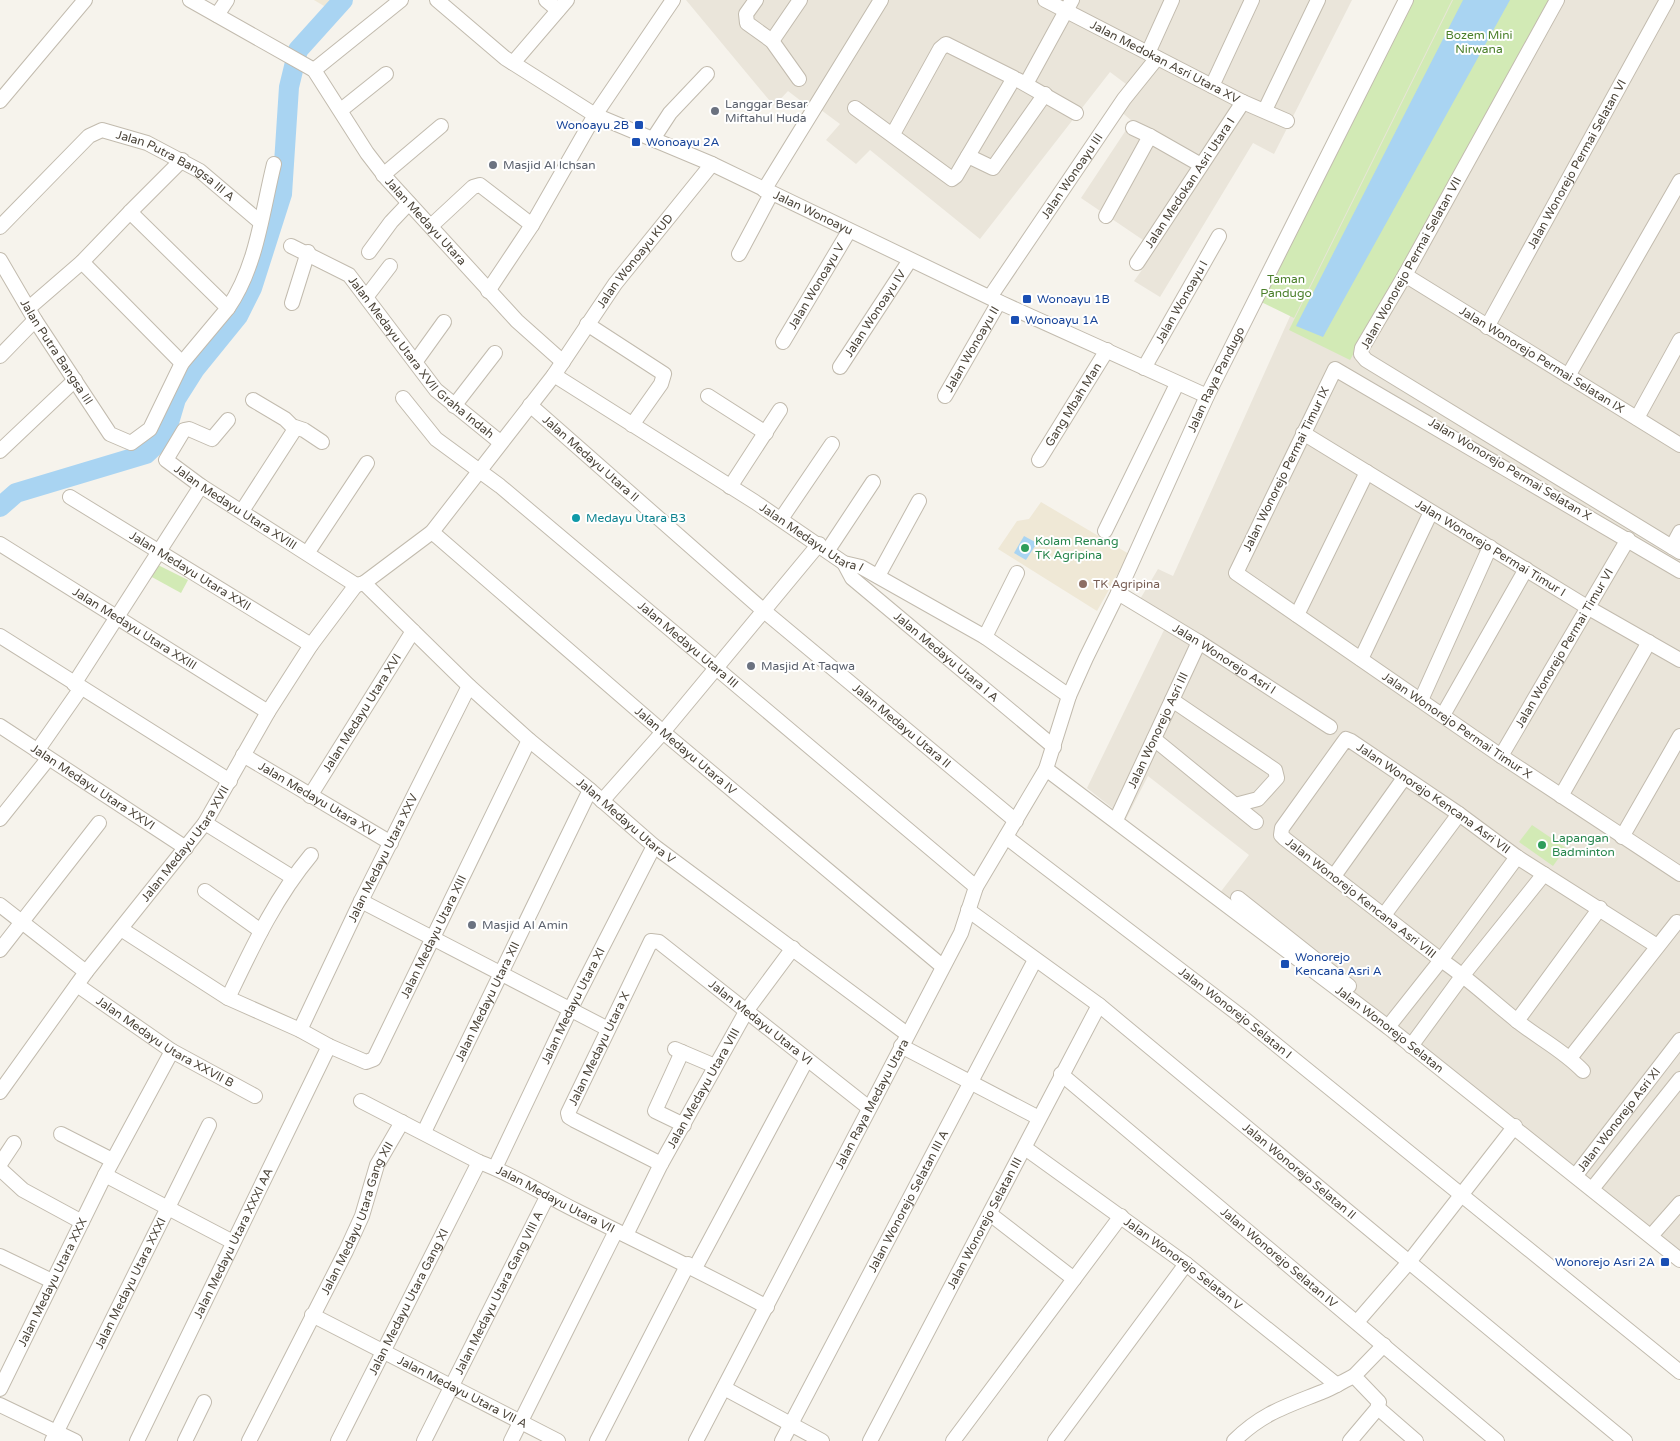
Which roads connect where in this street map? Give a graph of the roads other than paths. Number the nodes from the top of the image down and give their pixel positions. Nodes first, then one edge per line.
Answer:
1 (85, 0) edge
2 (190, 0) edge
3 (227, 0) edge
4 (401, 0) edge
5 (437, 0) edge
6 (546, 0) edge
7 (673, 0) edge
8 (756, 0) edge
9 (800, 0) edge
10 (882, 0) edge
11 (1045, 0) edge
12 (1172, 0) edge
13 (1252, 0) edge
14 (1318, 0) edge
15 (1406, 0) edge
16 (1557, 0) edge
17 (1667, 0) edge
18 (563, 5) edge
19 (1069, 5) edge
20 (217, 16) junction
21 (772, 41) junction
22 (1152, 56) junction
23 (513, 63) junction
24 (311, 68) junction
25 (386, 74) dead end
26 (708, 74) dead end
27 (799, 79) dead end
28 (1020, 81) junction
29 (1212, 86) junction
30 (1045, 94) junction
31 (0, 101) edge
32 (1243, 102) junction
33 (855, 108) dead end
34 (341, 110) junction
35 (1264, 110) junction
36 (1076, 113) dead end
37 (595, 115) junction
38 (1287, 121) dead end
39 (441, 126) dead end
40 (1133, 128) dead end
41 (893, 134) junction
42 (1152, 137) junction
43 (653, 139) junction
44 (968, 156) junction
45 (182, 160) junction
46 (274, 164) dead end
47 (712, 164) junction
48 (1201, 165) junction
49 (384, 174) junction
50 (1680, 181) edge
51 (767, 192) junction
52 (409, 203) junction
53 (130, 212) junction
54 (1106, 216) dead end
55 (260, 222) junction
56 (532, 225) junction
57 (431, 226) junction
58 (0, 227) edge
59 (849, 231) junction
60 (1219, 236) dead end
61 (291, 246) dead end
62 (308, 252) junction
63 (369, 252) dead end
64 (738, 254) dead end
65 (910, 260) junction
66 (0, 262) edge
67 (82, 262) junction
68 (1137, 263) dead end
69 (390, 266) dead end
70 (1405, 275) junction
71 (488, 291) junction
72 (367, 296) junction
73 (994, 299) junction
74 (292, 303) dead end
75 (228, 308) junction
76 (32, 314) junction
77 (444, 322) dead end
78 (586, 324) junction
79 (1487, 327) junction
80 (1680, 340) edge
81 (783, 342) dead end
82 (1107, 350) junction
83 (495, 353) dead end
84 (0, 356) edge
85 (416, 361) junction
86 (563, 362) junction
87 (182, 363) junction
88 (840, 368) dead end
89 (1144, 368) junction
90 (1339, 369) joint
91 (554, 375) junction
92 (1568, 376) junction
93 (75, 380) junction
94 (1177, 384) junction
95 (708, 396) dead end
96 (945, 396) dead end
97 (1207, 396) junction
98 (403, 398) dead end
99 (253, 400) dead end
100 (530, 405) junction
101 (454, 406) junction
102 (780, 410) dead end
103 (1637, 418) junction
104 (228, 420) dead end
105 (632, 424) junction
106 (295, 427) junction
107 (766, 433) junction
108 (1304, 433) junction
109 (322, 442) dead end
110 (500, 442) junction
111 (832, 444) dead end
112 (1680, 445) edge
113 (0, 451) edge
114 (1039, 460) dead end
115 (367, 463) dead end
116 (479, 470) junction
117 (1367, 472) junction
118 (874, 482) dead end
119 (201, 486) junction
120 (730, 487) junction
121 (70, 496) dead end
122 (919, 501) dead end
123 (242, 511) junction
124 (1431, 512) junction
125 (781, 520) junction
126 (432, 532) junction
127 (1105, 532) dead end
128 (1680, 532) edge
129 (1628, 539) junction
130 (0, 544) edge
131 (1490, 546) junction
132 (823, 547) junction
133 (1676, 549) edge
134 (158, 551) junction
135 (308, 552) junction
136 (844, 563) junction
137 (1526, 569) junction
138 (1680, 571) edge
139 (1017, 573) dead end
140 (1236, 573) joint
141 (878, 576) junction
142 (360, 584) junction
143 (1118, 593) junction
144 (1587, 607) junction
145 (764, 611) junction
146 (1297, 614) junction
147 (117, 616) junction
148 (413, 631) junction
149 (0, 636) edge
150 (985, 637) junction
151 (1199, 642) junction
152 (1650, 642) junction
153 (311, 645) junction
154 (1362, 659) junction
155 (1680, 660) edge
156 (716, 666) junction
157 (78, 686) junction
158 (469, 686) junction
159 (1070, 696) junction
160 (1172, 700) junction
161 (1421, 700) junction
162 (268, 712) junction
163 (1443, 714) junction
164 (0, 726) edge
165 (1330, 727) dead end
166 (663, 732) junction
167 (1680, 736) edge
168 (1154, 738) junction
169 (529, 740) junction
170 (1054, 747) junction
171 (43, 755) junction
172 (244, 755) junction
173 (1501, 756) junction
174 (1046, 768) junction
175 (1404, 778) junction
176 (230, 781) junction
177 (590, 790) junction
178 (310, 796) junction
179 (1561, 796) junction
180 (602, 800) junction
181 (1235, 805) junction
182 (3, 809) edge
183 (1459, 814) junction
184 (1116, 820) junction
185 (1016, 821) junction
186 (1256, 822) dead end
187 (99, 823) dead end
188 (205, 823) junction
189 (1281, 834) joint
190 (1006, 837) junction
191 (1622, 837) junction
192 (391, 843) junction
193 (654, 846) junction
194 (186, 848) junction
195 (311, 855) dead end
196 (1517, 857) junction
197 (1544, 874) junction
198 (1680, 874) edge
199 (1334, 876) junction
200 (292, 877) junction
201 (976, 887) junction
202 (205, 891) dead end
203 (1238, 898) dead end
204 (361, 901) junction
205 (0, 905) edge
206 (1600, 908) junction
207 (968, 910) junction
208 (1384, 915) junction
209 (22, 922) junction
210 (1677, 922) dead end
211 (121, 929) junction
212 (261, 931) junction
213 (435, 938) junction
214 (651, 941) joint
215 (1657, 946) junction
216 (793, 948) junction
217 (0, 950) edge
218 (1035, 960) junction
219 (1441, 960) junction
220 (942, 966) junction
221 (86, 972) junction
222 (503, 973) junction
223 (1463, 975) junction
224 (77, 985) junction
225 (228, 998) junction
226 (1099, 1005) junction
227 (570, 1010) junction
228 (746, 1010) junction
229 (1517, 1021) junction
230 (1390, 1024) junction
231 (608, 1029) junction
232 (300, 1030) junction
233 (904, 1040) junction
234 (1680, 1040) edge
235 (1413, 1042) junction
236 (329, 1046) junction
237 (172, 1051) junction
238 (1570, 1058) junction
239 (807, 1059) junction
240 (1662, 1063) junction
241 (715, 1066) junction
242 (1583, 1070) dead end
243 (5, 1074) edge
244 (1061, 1074) junction
245 (1680, 1078) edge
246 (970, 1083) junction
247 (0, 1092) edge
248 (255, 1096) dead end
249 (362, 1101) dead end
250 (869, 1108) junction
251 (1039, 1118) junction
252 (402, 1122) junction
253 (209, 1125) dead end
254 (684, 1125) junction
255 (1515, 1126) junction
256 (424, 1132) junction
257 (62, 1134) dead end
258 (1545, 1138) dead end
259 (14, 1143) dead end
260 (1025, 1148) junction
261 (112, 1160) junction
262 (479, 1162) junction
263 (0, 1164) edge
264 (662, 1164) junction
265 (496, 1168) junction
266 (0, 1169) edge
267 (105, 1175) junction
268 (1576, 1175) junction
269 (1592, 1189) junction
270 (1460, 1195) junction
271 (547, 1196) junction
272 (1680, 1203) edge
273 (167, 1208) junction
274 (990, 1214) junction
275 (1121, 1216) junction
276 (82, 1222) junction
277 (621, 1233) junction
278 (1651, 1236) junction
279 (233, 1242) junction
280 (0, 1256) edge
281 (1680, 1260) edge
282 (1409, 1262) junction
283 (1186, 1264) junction
284 (692, 1266) junction
285 (1074, 1279) junction
286 (52, 1281) junction
287 (767, 1307) junction
288 (312, 1315) junction
289 (1358, 1322) junction
290 (1384, 1345) junction
291 (384, 1352) junction
292 (1680, 1372) edge
293 (1354, 1376) junction
294 (1337, 1385) junction
295 (451, 1387) junction
296 (724, 1388) junction
297 (0, 1389) edge
298 (204, 1402) dead end
299 (0, 1405) edge
300 (1375, 1411) junction
301 (521, 1422) junction
302 (791, 1424) junction
303 (54, 1436) edge
304 (75, 1441) edge
305 (136, 1441) edge
306 (186, 1441) edge
307 (249, 1441) edge
308 (338, 1441) edge
309 (424, 1441) edge
310 (511, 1441) edge
311 (558, 1441) edge
312 (597, 1441) edge
313 (696, 1441) edge
314 (782, 1441) edge
315 (822, 1441) edge
316 (870, 1441) edge
317 (953, 1441) edge
318 (1055, 1441) edge
319 (1234, 1441) edge
320 (1350, 1441) edge
321 (1416, 1441) edge
322 (1497, 1441) edge
323 (1625, 1441) edge

1 - 31 street
2 - 20 street
3 - 20 street
4 - 24 street
5 - 23 street, Jalan Wonoayu
6 - 18 street
7 - 37 street
8 - 21 street
9 - 21 street
10 - 51 street
11 - 19 street, Jalan Medokan Asri Utara XV
12 - 22 street, Jalan Wonoayu III
13 - 29 street
14 - 35 street
15 - 97 street, Jalan Raya Pandugo
16 - 70 street, Jalan Wonorejo Permai Selatan VII
17 - 79 street, Jalan Wonorejo Permai Selatan VI
18 - 23 street
19 - 22 street, Jalan Medokan Asri Utara XV
19 - 28 street
20 - 24 street
21 - 27 street
22 - 29 street, Jalan Medokan Asri Utara XV
22 - 73 street, Jalan Wonoayu III
23 - 37 street, Jalan Wonoayu
24 - 34 street, Jalan Medayu Utara
25 - 34 street
26 - 43 street
28 - 30 street
28 - 41 street
28 - 44 street
29 - 32 street, Jalan Medokan Asri Utara XV
30 - 36 street
30 - 44 street
32 - 35 street, Jalan Medokan Asri Utara XV
32 - 48 street, Jalan Medokan Asri Utara I
33 - 41 street
34 - 49 street, Jalan Medayu Utara
35 - 38 street, Jalan Medokan Asri Utara XV
37 - 43 street, Jalan Wonoayu
37 - 56 street
39 - 49 street
40 - 42 street
41 - 44 street
42 - 48 street
42 - 54 street
43 - 47 street, Jalan Wonoayu
45 - 53 street
45 - 55 street, Jalan Putra Bangsa III A
45 - 58 street, Jalan Putra Bangsa III A
46 - 55 street
47 - 51 street, Jalan Wonoayu
47 - 78 street, Jalan Wonoayu KUD
48 - 68 street, Jalan Medokan Asri Utara I
49 - 52 street, Jalan Medayu Utara
50 - 92 street
51 - 59 street, Jalan Wonoayu
51 - 64 street
52 - 57 street, Jalan Medayu Utara
52 - 63 street
53 - 67 street
53 - 75 street
55 - 75 street
56 - 57 street
56 - 71 street
57 - 71 street, Jalan Medayu Utara
59 - 65 street, Jalan Wonoayu
59 - 81 street, Jalan Wonoayu V
60 - 89 street, Jalan Wonoayu I
61 - 62 street, Jalan Medayu Utara XVII Graha Indah
62 - 72 street, Jalan Medayu Utara XVII Graha Indah
62 - 74 street
65 - 73 street, Jalan Wonoayu
65 - 88 street, Jalan Wonoayu IV
66 - 76 street, Jalan Putra Bangsa III
67 - 76 street
67 - 87 street
69 - 72 street
70 - 79 street, Jalan Wonorejo Permai Selatan IX
70 - 133 street, Jalan Wonorejo Permai Selatan VII
71 - 86 street, Jalan Medayu Utara
72 - 85 street, Jalan Medayu Utara XVII Graha Indah
73 - 82 street, Jalan Wonoayu
73 - 96 street, Jalan Wonoayu II
75 - 87 street
76 - 84 street
76 - 93 street, Jalan Putra Bangsa III
77 - 85 street
78 - 86 street, Jalan Wonoayu KUD
78 - 105 street
79 - 92 street, Jalan Wonorejo Permai Selatan IX
80 - 103 street
82 - 89 street, Jalan Wonoayu
82 - 114 street, Gang Mbah Man
83 - 101 street
85 - 101 street, Jalan Medayu Utara XVII Graha Indah
86 - 91 street
87 - 93 street, Jalan Putra Bangsa III
89 - 94 street, Jalan Wonoayu
90 - 108 street, Jalan Wonorejo Permai Timur IX
90 - 129 street, Jalan Wonorejo Permai Selatan X
91 - 100 street
91 - 105 street, Jalan Medayu Utara I
92 - 103 street, Jalan Wonorejo Permai Selatan IX
93 - 113 street
94 - 97 street, Jalan Wonoayu
94 - 127 street
95 - 107 street
97 - 143 street, Jalan Raya Pandugo
98 - 116 street, Jalan Medayu Utara III
99 - 106 street
100 - 110 street
100 - 145 street, Jalan Medayu Utara II
101 - 110 street, Jalan Medayu Utara XVII Graha Indah
102 - 107 street
103 - 112 street, Jalan Wonorejo Permai Selatan IX
104 - 119 street, Jalan Medayu Utara XVIII
105 - 120 street, Jalan Medayu Utara I
106 - 109 street
106 - 123 street
107 - 120 street
108 - 117 street, Jalan Wonorejo Permai Timur I
108 - 140 street, Jalan Wonorejo Permai Timur IX
110 - 116 street
111 - 125 street
115 - 135 street
116 - 126 street
116 - 156 street, Jalan Medayu Utara III
117 - 124 street, Jalan Wonorejo Permai Timur I
117 - 146 street
118 - 132 street
119 - 123 street, Jalan Medayu Utara XVIII
119 - 134 street
120 - 125 street, Jalan Medayu Utara I
121 - 134 street, Jalan Medayu Utara XXII
122 - 141 street
123 - 135 street, Jalan Medayu Utara XVIII
124 - 131 street, Jalan Wonorejo Permai Timur I
124 - 154 street
125 - 132 street, Jalan Medayu Utara I
126 - 142 street
126 - 166 street, Jalan Medayu Utara IV
128 - 133 street
129 - 138 street, Jalan Wonorejo Permai Selatan X
129 - 144 street, Jalan Wonorejo Permai Timur VI
130 - 147 street, Jalan Medayu Utara XXIII
131 - 137 street, Jalan Wonorejo Permai Timur I
131 - 161 street
132 - 136 street, Jalan Medayu Utara I
132 - 145 street
134 - 147 street
134 - 153 street, Jalan Medayu Utara XXII
135 - 142 street, Jalan Medayu Utara XVIII
136 - 141 street, Jalan Medayu Utara I
136 - 170 street, Jalan Medayu Utara I A
137 - 144 street, Jalan Wonorejo Permai Timur I
137 - 163 street
139 - 150 street
140 - 146 street, Jalan Wonorejo Permai Timur X
141 - 150 street, Jalan Medayu Utara I
142 - 148 street, Jalan Medayu Utara V
142 - 153 street, Jalan Medayu Utara XVII
143 - 151 street, Jalan Wonorejo Asri I
143 - 159 street, Jalan Raya Pandugo
144 - 152 street, Jalan Wonorejo Permai Timur I
144 - 173 street, Jalan Wonorejo Permai Timur VI
145 - 156 street
145 - 185 street, Jalan Medayu Utara II
146 - 154 street, Jalan Wonorejo Permai Timur X
147 - 157 street
147 - 162 street, Jalan Medayu Utara XXIII
148 - 158 street, Jalan Medayu Utara V
148 - 178 street, Jalan Medayu Utara XVI
149 - 157 street
150 - 159 street, Jalan Medayu Utara I
151 - 160 street, Jalan Wonorejo Asri III
151 - 165 street, Jalan Wonorejo Asri I
152 - 155 street, Jalan Wonorejo Permai Timur I
152 - 179 street
153 - 162 street, Jalan Medayu Utara XVII
154 - 161 street, Jalan Wonorejo Permai Timur X
156 - 166 street
156 - 201 street, Jalan Medayu Utara III
157 - 171 street
157 - 176 street
158 - 169 street, Jalan Medayu Utara V
158 - 192 street, Jalan Medayu Utara XXV
159 - 170 street, Jalan Raya Pandugo
160 - 168 street, Jalan Wonorejo Asri III
160 - 181 street
161 - 163 street, Jalan Wonorejo Permai Timur X
162 - 172 street, Jalan Medayu Utara XVII
163 - 173 street, Jalan Wonorejo Permai Timur X
164 - 171 street, Jalan Medayu Utara XXVI
166 - 180 street
166 - 220 street, Jalan Medayu Utara IV
167 - 191 street
168 - 181 street
168 - 184 street, Jalan Wonorejo Asri III
169 - 177 street, Jalan Medayu Utara V
169 - 213 street, Jalan Medayu Utara XIII
170 - 174 street, Jalan Raya Pandugo
171 - 182 street
171 - 194 street, Jalan Medayu Utara XXVI
172 - 176 street, Jalan Medayu Utara XVII
172 - 178 street, Jalan Medayu Utara XV
173 - 179 street, Jalan Wonorejo Permai Timur X
174 - 184 street, Jalan Wonorejo Selatan
174 - 185 street, Jalan Raya Medayu Utara
175 - 183 street, Jalan Wonorejo Kencana Asri VII
175 - 189 street, Jalan Wonorejo Kencana Asri VII
175 - 199 street
176 - 188 street, Jalan Medayu Utara XVII
177 - 180 street, Jalan Medayu Utara V
177 - 222 street, Jalan Medayu Utara XII
178 - 192 street, Jalan Medayu Utara XV
179 - 191 street, Jalan Wonorejo Permai Timur X
180 - 193 street, Jalan Medayu Utara V
181 - 186 street
183 - 196 street, Jalan Wonorejo Kencana Asri VII
183 - 208 street
184 - 230 street, Jalan Wonorejo Selatan
185 - 190 street, Jalan Raya Medayu Utara
187 - 209 street
188 - 194 street, Jalan Medayu Utara XVII
188 - 200 street
189 - 199 street, Jalan Wonorejo Kencana Asri VIII
190 - 201 street, Jalan Raya Medayu Utara
190 - 270 street, Jalan Wonorejo Selatan I
191 - 198 street, Jalan Wonorejo Permai Timur X
192 - 204 street, Jalan Medayu Utara XXV
193 - 216 street, Jalan Medayu Utara V
193 - 227 street, Jalan Medayu Utara XI
194 - 211 street, Jalan Medayu Utara XVII
195 - 200 street
196 - 197 street, Jalan Wonorejo Kencana Asri VII
196 - 219 street
197 - 206 street, Jalan Wonorejo Kencana Asri VII
197 - 223 street
199 - 208 street, Jalan Wonorejo Kencana Asri VIII
200 - 212 street
201 - 207 street, Jalan Raya Medayu Utara
202 - 212 street
203 - 230 street
204 - 213 street
204 - 232 street, Jalan Medayu Utara XXV
205 - 209 street
206 - 215 street, Jalan Wonorejo Kencana Asri VII
206 - 229 street
207 - 218 street, Jalan Wonorejo Selatan II
207 - 220 street, Jalan Raya Medayu Utara
208 - 219 street, Jalan Wonorejo Kencana Asri VIII
209 - 217 street
209 - 221 street
210 - 215 street
211 - 221 street, Jalan Medayu Utara XVII
211 - 225 street, Jalan Medayu Utara XIII
212 - 225 street
213 - 222 street
213 - 236 street, Jalan Medayu Utara XIII
214 - 228 street, Jalan Medayu Utara VI
214 - 231 street, Jalan Medayu Utara X
215 - 238 street
216 - 228 street, Jalan Medayu Utara VIII
216 - 233 street, Jalan Medayu Utara V
218 - 226 street, Jalan Wonorejo Selatan II
218 - 246 street, Jalan Wonorejo Selatan III A
219 - 223 street, Jalan Wonorejo Kencana Asri VIII
219 - 230 street
220 - 233 street, Jalan Raya Medayu Utara
221 - 224 street, Jalan Medayu Utara XVII
222 - 227 street
222 - 256 street, Jalan Medayu Utara XII
223 - 229 street, Jalan Wonorejo Kencana Asri VIII
223 - 235 street
224 - 237 street, Jalan Medayu Utara XXVII B
224 - 243 street, Jalan Medayu Utara XVII
225 - 232 street, Jalan Medayu Utara XIII
226 - 244 street, Jalan Wonorejo Selatan III
226 - 282 street, Jalan Wonorejo Selatan II
227 - 231 street
227 - 265 street, Jalan Medayu Utara XI
228 - 239 street, Jalan Medayu Utara VI
228 - 241 street, Jalan Medayu Utara VIII
229 - 238 street, Jalan Wonorejo Kencana Asri VIII
230 - 235 street, Jalan Wonorejo Selatan
231 - 264 street, Jalan Medayu Utara X
232 - 236 street, Jalan Medayu Utara XIII
233 - 246 street, Jalan Medayu Utara V
233 - 250 street, Jalan Raya Medayu Utara
234 - 240 street, Jalan Wonorejo Asri XI
235 - 255 street, Jalan Wonorejo Selatan
235 - 258 street
236 - 279 street, Jalan Medayu Utara XXXI AA
237 - 248 street, Jalan Medayu Utara XXVII B
237 - 261 street, Jalan Medayu Utara XXX
238 - 242 street, Jalan Wonorejo Kencana Asri VIII
239 - 250 street, Jalan Medayu Utara VI
239 - 284 street
240 - 245 street
240 - 268 street, Jalan Wonorejo Asri XI
241 - 254 street, Jalan Medayu Utara VIII
241 - 254 street
243 - 247 street, Jalan Medayu Utara XVII
244 - 251 street, Jalan Wonorejo Selatan III
244 - 289 street, Jalan Wonorejo Selatan IV
245 - 269 street, Jalan Wonorejo Asri XI
246 - 251 street, Jalan Medayu Utara V
246 - 302 street, Jalan Wonorejo Selatan III A
249 - 252 street, Jalan Medayu Utara VII
250 - 287 street, Jalan Raya Medayu Utara
251 - 260 street, Jalan Wonorejo Selatan III
252 - 256 street, Jalan Medayu Utara VII
252 - 288 street, Jalan Medayu Utara Gang XII
253 - 273 street, Jalan Medayu Utara XXXI
254 - 264 street, Jalan Medayu Utara VIII
255 - 268 street, Jalan Wonorejo Selatan
255 - 270 street
256 - 262 street, Jalan Medayu Utara VII
257 - 261 street
259 - 263 street
260 - 274 street, Jalan Wonorejo Selatan III
260 - 275 street, Jalan Wonorejo Selatan V
261 - 267 street, Jalan Medayu Utara XXX
262 - 265 street, Jalan Medayu Utara VII
262 - 291 street, Jalan Medayu Utara Gang XI
264 - 277 street, Jalan Medayu Utara VIII
265 - 271 street, Jalan Medayu Utara VII
266 - 276 street
267 - 273 street
267 - 276 street, Jalan Medayu Utara XXX
268 - 269 street, Jalan Wonorejo Selatan
269 - 278 street, Jalan Wonorejo Selatan
270 - 282 street
270 - 292 street, Jalan Wonorejo Selatan I
271 - 277 street, Jalan Medayu Utara VII
271 - 295 street, Jalan Medayu Utara Gang VIII A
272 - 278 street
273 - 279 street
273 - 303 street, Jalan Medayu Utara XXXI
274 - 285 street
274 - 316 street, Jalan Wonorejo Selatan III
275 - 283 street, Jalan Wonorejo Selatan V
275 - 285 street
276 - 286 street, Jalan Medayu Utara XXX
277 - 284 street, Jalan Medayu Utara VII
277 - 301 street, Jalan Medayu Utara VIII
278 - 281 street, Jalan Wonorejo Selatan
279 - 305 street, Jalan Medayu Utara XXXI AA
280 - 286 street
282 - 289 street
282 - 323 street, Jalan Wonorejo Selatan II
283 - 294 street, Jalan Wonorejo Selatan V
283 - 318 street
284 - 287 street, Jalan Medayu Utara VII
284 - 312 street
285 - 317 street
286 - 297 street, Jalan Medayu Utara XXX
287 - 296 street, Jalan Raya Medayu Utara
288 - 291 street, Jalan Medayu Utara VII A
288 - 307 street, Jalan Medayu Utara Gang XII
289 - 290 street, Jalan Wonorejo Selatan IV
290 - 293 street
290 - 322 street, Jalan Wonorejo Selatan IV
291 - 295 street, Jalan Medayu Utara VII A
291 - 308 street, Jalan Medayu Utara Gang XI
293 - 294 street
293 - 300 street
294 - 319 street
295 - 301 street, Jalan Medayu Utara VII A
295 - 309 street, Jalan Medayu Utara Gang VIII A
296 - 302 street
296 - 313 street, Jalan Raya Medayu Utara
298 - 306 street
299 - 303 street
300 - 320 street
300 - 321 street
301 - 310 street, Jalan Medayu Utara VIII
301 - 311 street, Jalan Medayu Utara VII A
302 - 314 street, Jalan Wonorejo Selatan III A
302 - 315 street
303 - 304 street

